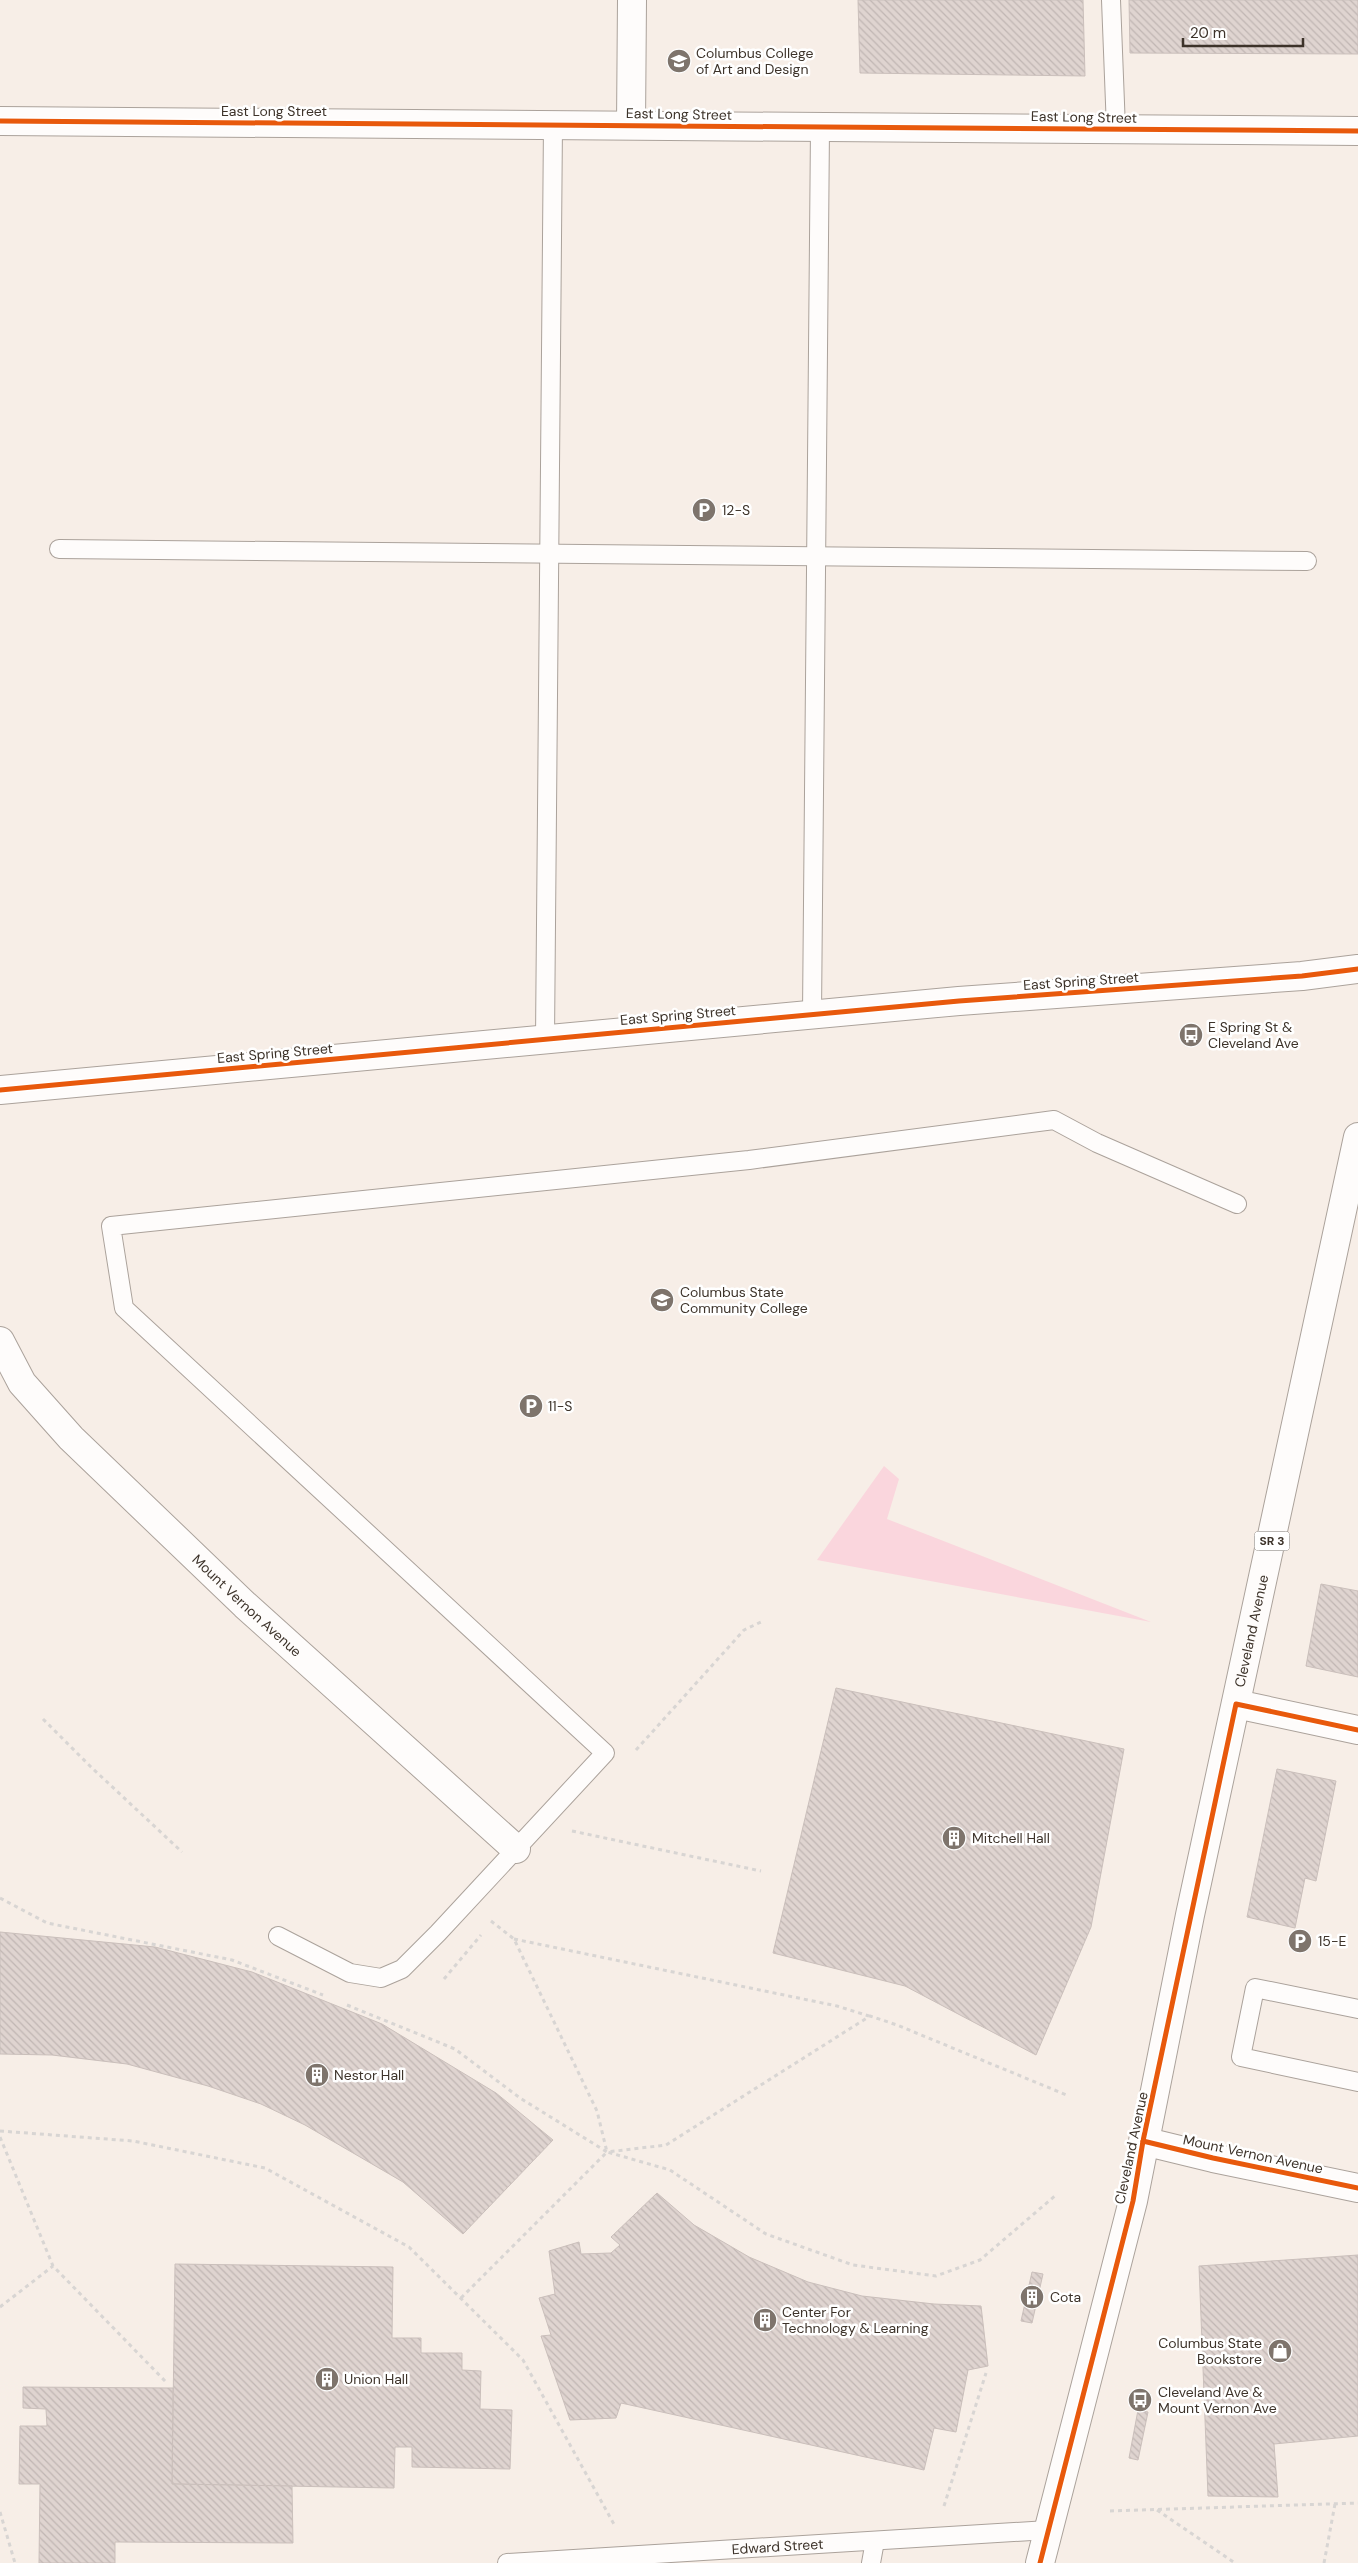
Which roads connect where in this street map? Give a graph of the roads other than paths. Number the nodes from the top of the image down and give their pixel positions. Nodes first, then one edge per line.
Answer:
1 (632, 0) edge
2 (1111, 0) edge
3 (0, 121) edge
4 (553, 124) junction
5 (631, 124) junction
6 (820, 128) junction
7 (1116, 129) junction
8 (1358, 131) edge
9 (59, 549) dead end
10 (549, 554) junction
11 (816, 556) junction
12 (1307, 561) dead end
13 (1358, 969) edge
14 (812, 1014) junction
15 (545, 1039) junction
16 (0, 1090) edge
17 (1358, 1137) edge
18 (1237, 1204) dead end
19 (1349, 1221) edge
20 (0, 1341) edge
21 (1236, 1704) junction
22 (1358, 1730) edge
23 (516, 1849) junction
24 (278, 1936) dead end
25 (1358, 2010) edge
26 (1358, 2082) edge
27 (1143, 2141) junction
28 (1358, 2188) edge
29 (1048, 2530) junction
30 (875, 2541) junction
31 (744, 2556) edge
32 (631, 2559) edge
33 (509, 2563) edge
34 (871, 2563) edge
35 (1040, 2563) edge

1 - 5 main road
2 - 7 lane
3 - 4 main road, East Long Street
4 - 5 main road, East Long Street
4 - 10 lane
5 - 6 main road, East Long Street
6 - 7 main road, East Long Street
6 - 11 lane
7 - 8 main road, East Long Street
9 - 10 lane
10 - 11 lane
10 - 15 lane
11 - 12 lane
11 - 14 lane
13 - 14 main road, East Spring Street
14 - 15 main road, East Spring Street
15 - 16 main road, East Spring Street
17 - 19 main road, Cleveland Avenue / SR 3
18 - 23 lane
19 - 21 main road, Cleveland Avenue / SR 3
20 - 23 main road, Mount Vernon Avenue
21 - 22 main road
21 - 27 main road, Cleveland Avenue / SR 3
23 - 24 lane
25 - 26 lane
27 - 28 main road, Mount Vernon Avenue
27 - 29 main road, Cleveland Avenue / SR 3
29 - 30 lane, Edward Street
29 - 35 main road, Cleveland Avenue / SR 3
30 - 31 lane, Edward Street
30 - 34 lane
31 - 32 lane, Edward Street
32 - 33 lane, Edward Street

